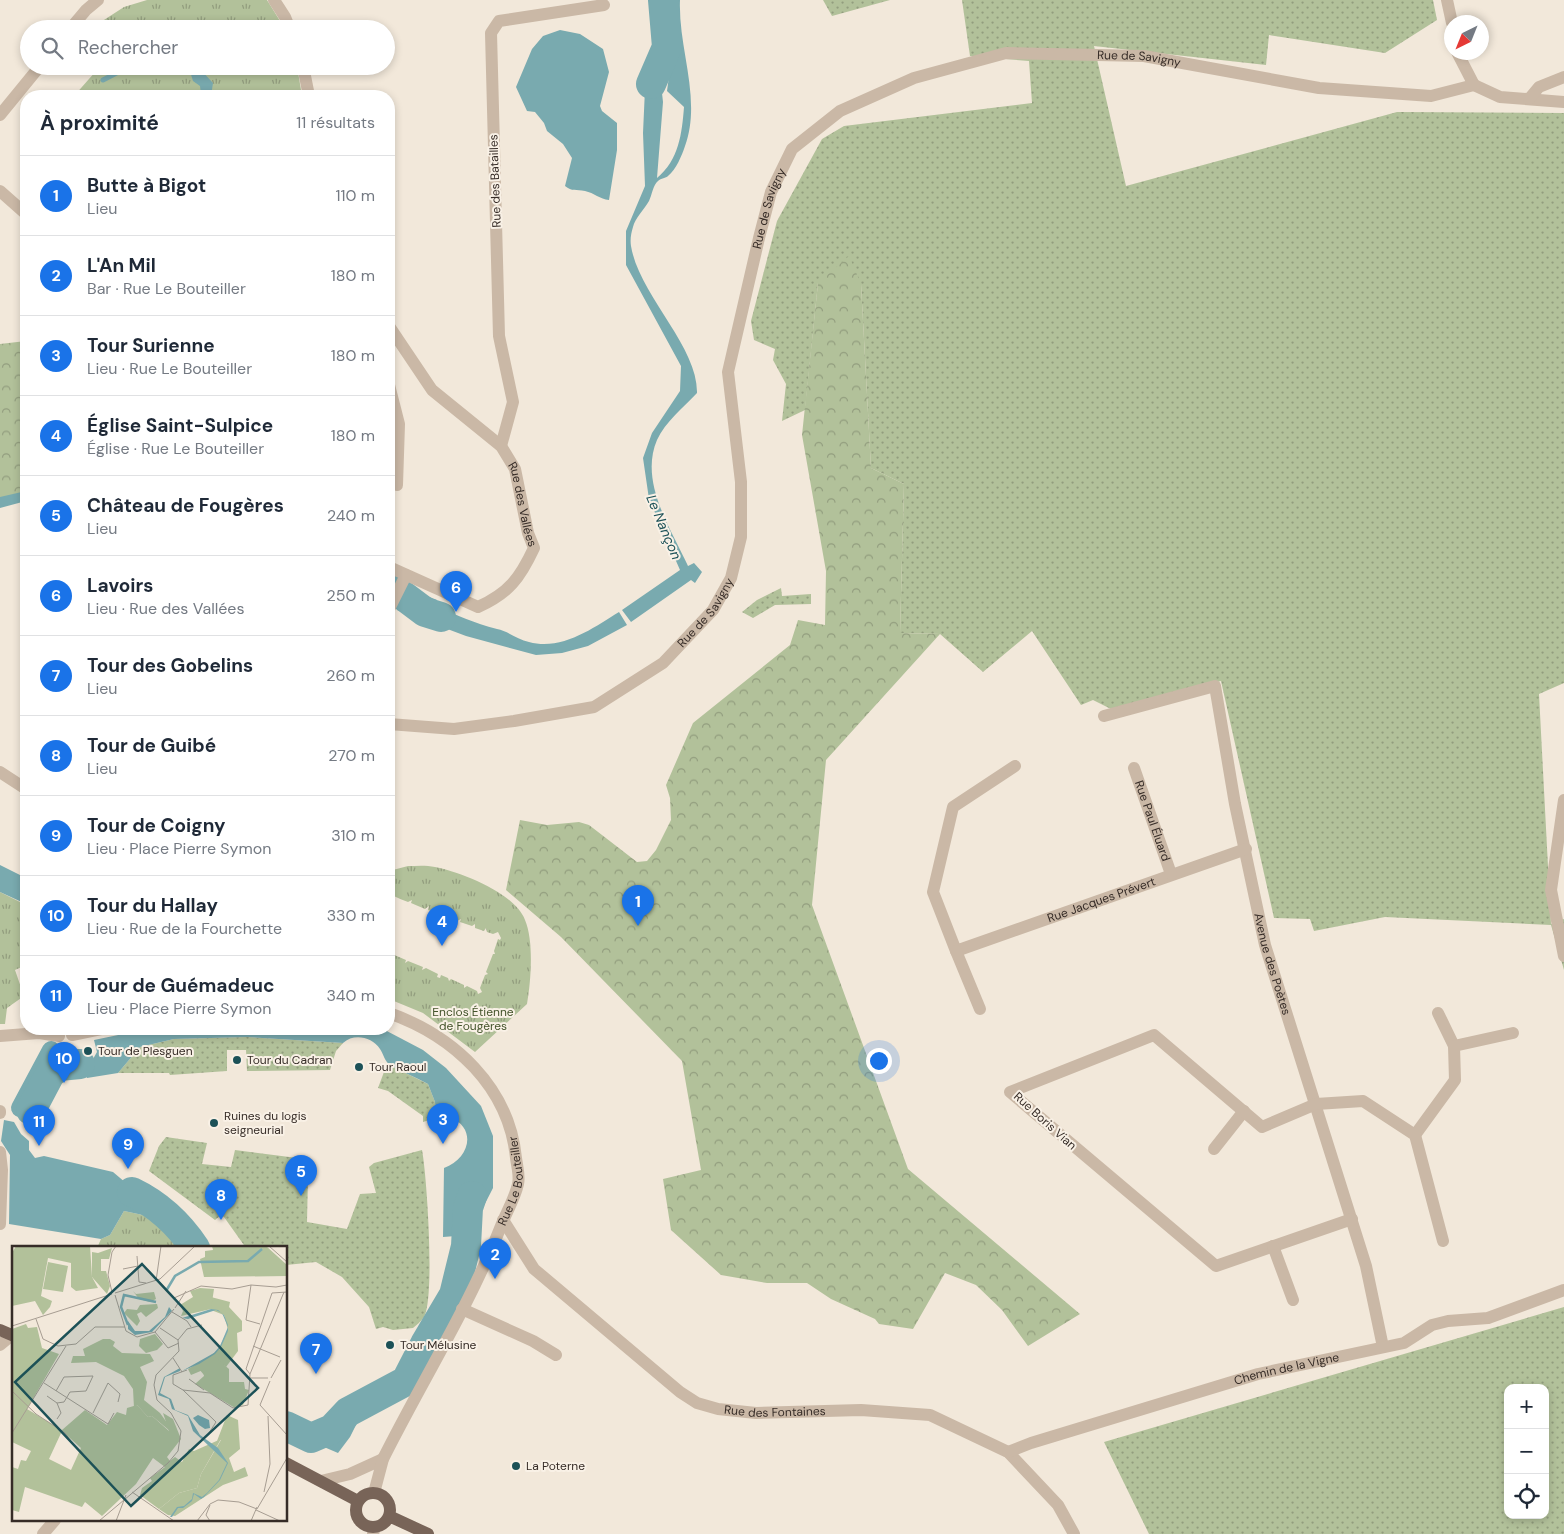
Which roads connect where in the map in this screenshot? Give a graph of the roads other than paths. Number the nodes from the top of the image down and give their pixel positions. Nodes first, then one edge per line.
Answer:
1 (98, 0) edge
2 (274, 0) edge
3 (1447, 0) edge
4 (604, 5) dead end
5 (1450, 15) edge
6 (78, 20) edge
7 (287, 20) edge
8 (1461, 60) edge
9 (33, 75) edge
10 (306, 75) edge
11 (1564, 77) edge
12 (1474, 85) junction
13 (20, 90) edge
14 (20, 90) edge
15 (308, 90) edge
16 (1529, 99) junction
17 (1564, 102) edge
18 (0, 115) edge
19 (0, 191) edge
20 (20, 209) edge
21 (395, 335) edge
22 (395, 411) edge
23 (502, 446) junction
24 (397, 485) dead end
25 (395, 571) edge
26 (404, 578) junction
27 (395, 597) edge
28 (1104, 716) dead end
29 (395, 724) edge
30 (1015, 766) dead end
31 (1134, 768) dead end
32 (0, 772) edge
33 (20, 785) edge
34 (1564, 800) edge
35 (1246, 850) junction
36 (1171, 874) junction
37 (956, 951) junction
38 (1564, 956) edge
39 (980, 1009) dead end
40 (1438, 1013) dead end
41 (395, 1016) edge
42 (1514, 1033) dead end
43 (20, 1034) edge
44 (56, 1035) edge
45 (70, 1035) edge
46 (0, 1036) edge
47 (1454, 1046) junction
48 (1316, 1104) junction
49 (1244, 1111) junction
50 (1415, 1135) junction
51 (1214, 1149) dead end
52 (1, 1154) edge
53 (1352, 1219) junction
54 (503, 1220) junction
55 (0, 1223) edge
56 (1443, 1241) dead end
57 (1273, 1246) junction
58 (1564, 1290) edge
59 (1293, 1300) dead end
60 (462, 1309) junction
61 (0, 1330) edge
62 (12, 1336) edge
63 (12, 1337) edge
64 (0, 1345) edge
65 (1383, 1347) junction
66 (556, 1355) dead end
67 (1008, 1452) junction
68 (383, 1459) junction
69 (288, 1464) edge
70 (322, 1481) junction
71 (374, 1493) junction
72 (358, 1502) junction
73 (390, 1516) junction
74 (53, 1522) edge
75 (374, 1531) edge
76 (44, 1534) edge
77 (428, 1534) edge
78 (1074, 1534) edge

1 - 6 street
2 - 7 street
3 - 5 street
4 - 23 street, Rue des Batailles
8 - 12 street
9 - 14 street
10 - 15 street
11 - 16 street
12 - 16 street
12 - 29 street, Rue de Savigny
13 - 18 street
16 - 17 street
19 - 20 street
21 - 23 street, Rue des Vallées
22 - 24 street
23 - 26 street, Rue des Vallées
25 - 26 street, Rue des Vallées
26 - 27 street
28 - 35 street, Avenue des Poètes
30 - 37 street
31 - 36 street, Rue Paul Éluard
32 - 33 street
34 - 38 street
35 - 36 street, Rue Jacques Prévert
35 - 48 street, Avenue des Poètes
36 - 37 street, Rue Jacques Prévert
37 - 39 street
40 - 47 street
41 - 54 street, Rue Le Bouteiller
42 - 47 street
43 - 46 street
44 - 45 street
47 - 50 street
48 - 49 street, Rue Boris Vian
48 - 50 street
48 - 53 street, Avenue des Poètes
49 - 51 street
49 - 57 street, Rue Boris Vian
50 - 56 street
52 - 55 street
53 - 57 street, Rue Boris Vian
53 - 65 street, Avenue des Poètes
54 - 60 street, Rue Le Bouteiller
54 - 67 street, Rue des Fontaines
57 - 59 street
58 - 65 street, Chemin de la Vigne
60 - 66 street
60 - 68 street, Rue Le Bouteiller
61 - 62 main road
63 - 64 street
65 - 67 street, Chemin de la Vigne
67 - 78 street, Rue des Fontaines
68 - 70 street
68 - 71 street, Rue Le Bouteiller
69 - 70 main road
70 - 72 main road
71 - 72 main road
71 - 73 main road
72 - 75 main road
73 - 75 main road
73 - 77 main road
74 - 76 street

